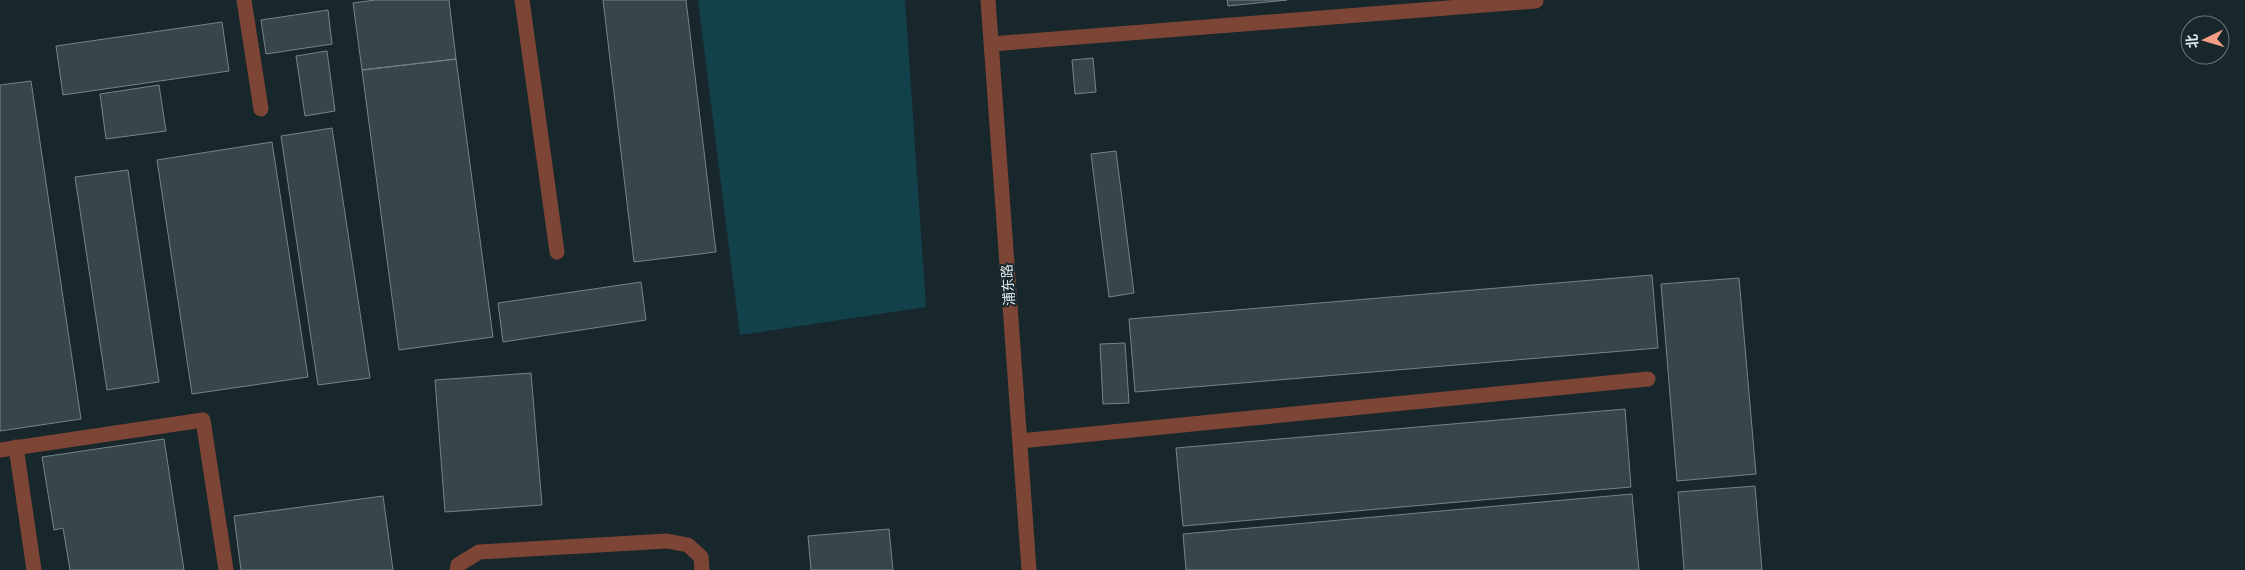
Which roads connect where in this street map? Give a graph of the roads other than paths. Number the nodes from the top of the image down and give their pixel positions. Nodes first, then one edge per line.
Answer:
1 (244, 0) edge
2 (522, 0) edge
3 (988, 0) edge
4 (1536, 0) edge
5 (991, 44) junction
6 (260, 110) dead end
7 (557, 252) dead end
8 (1648, 379) dead end
9 (1020, 441) junction
10 (16, 447) junction
11 (0, 450) edge
12 (34, 570) edge
13 (226, 570) edge
14 (457, 570) edge
15 (702, 570) edge
16 (1029, 570) edge

1 - 6 street
2 - 7 street
3 - 5 street, 浦东路
4 - 5 street
5 - 9 street, 浦东路
8 - 9 street
9 - 16 street, 浦东路
10 - 11 street
10 - 12 street
10 - 13 street
14 - 15 street

